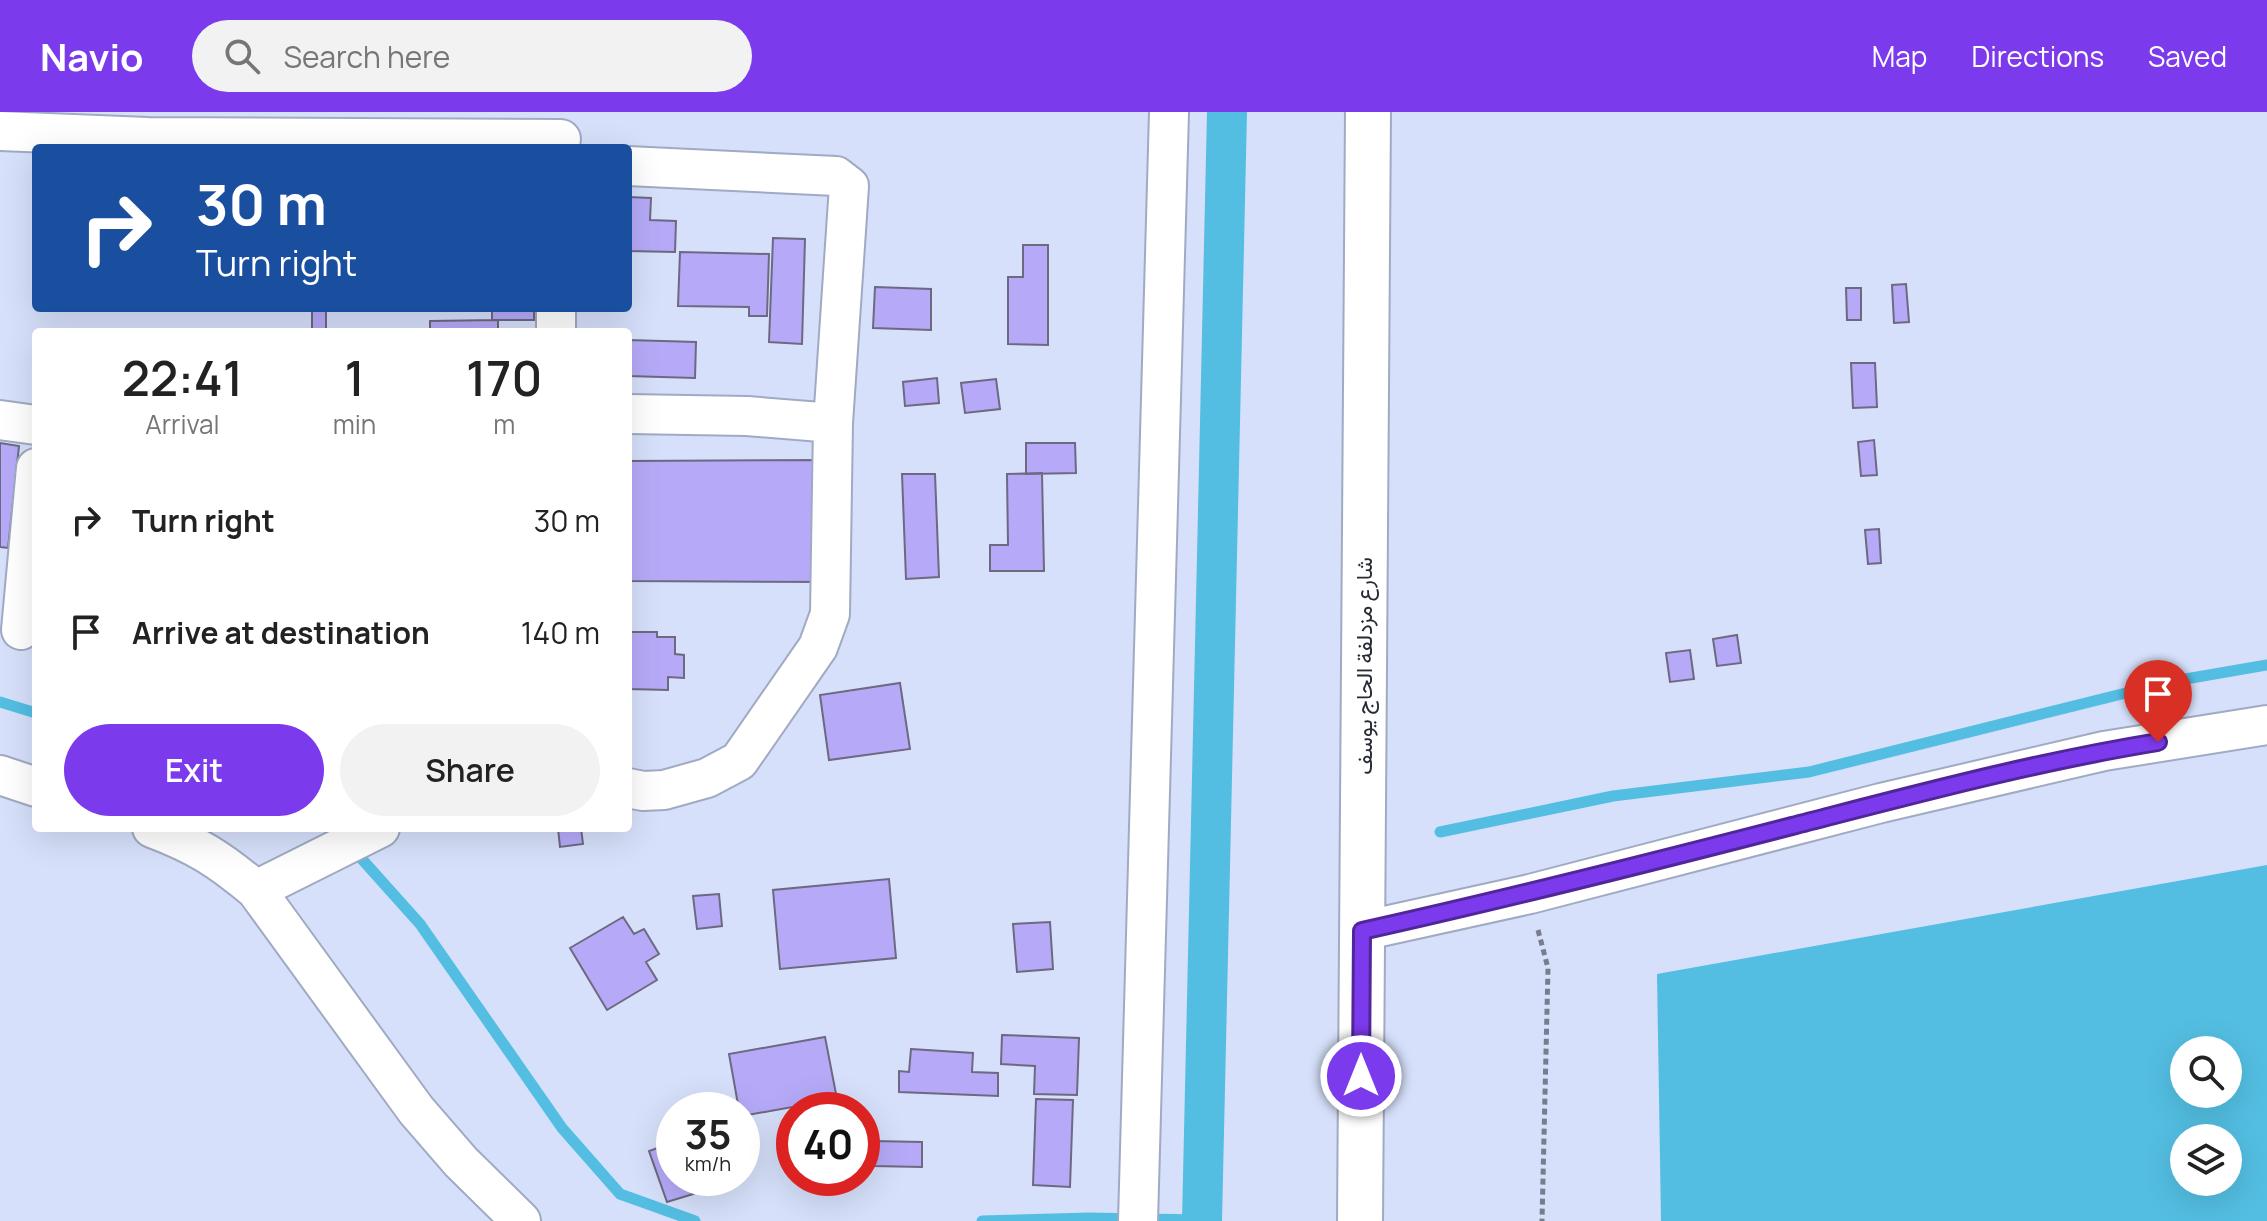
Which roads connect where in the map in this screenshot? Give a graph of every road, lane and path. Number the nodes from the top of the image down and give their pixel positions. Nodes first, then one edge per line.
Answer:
1 (1169, 112) edge
2 (1368, 112) edge
3 (146, 124) edge
4 (0, 131) edge
5 (561, 133) edge
6 (632, 166) edge
7 (632, 414) edge
8 (0, 420) edge
9 (833, 423) junction
10 (32, 424) edge
11 (32, 511) edge
12 (21, 630) dead end
13 (2267, 725) edge
14 (0, 775) edge
15 (32, 786) edge
16 (632, 789) edge
17 (162, 832) edge
18 (373, 832) edge
19 (256, 890) junction
20 (1530, 894) junction
21 (1362, 931) junction
22 (521, 1221) edge
23 (1138, 1221) edge
24 (1360, 1221) edge
25 (1542, 1221) edge

1 - 23 street
2 - 21 street, شارع مزدلفة الحاج يوسف
3 - 4 street
3 - 5 street
6 - 9 street
7 - 9 street
8 - 10 street
9 - 16 street
11 - 12 street
13 - 20 street
14 - 15 street
17 - 19 street
18 - 19 street
19 - 22 street
20 - 21 street
20 - 25 path
21 - 24 street, شارع مزدلفة الحاج يوسف

